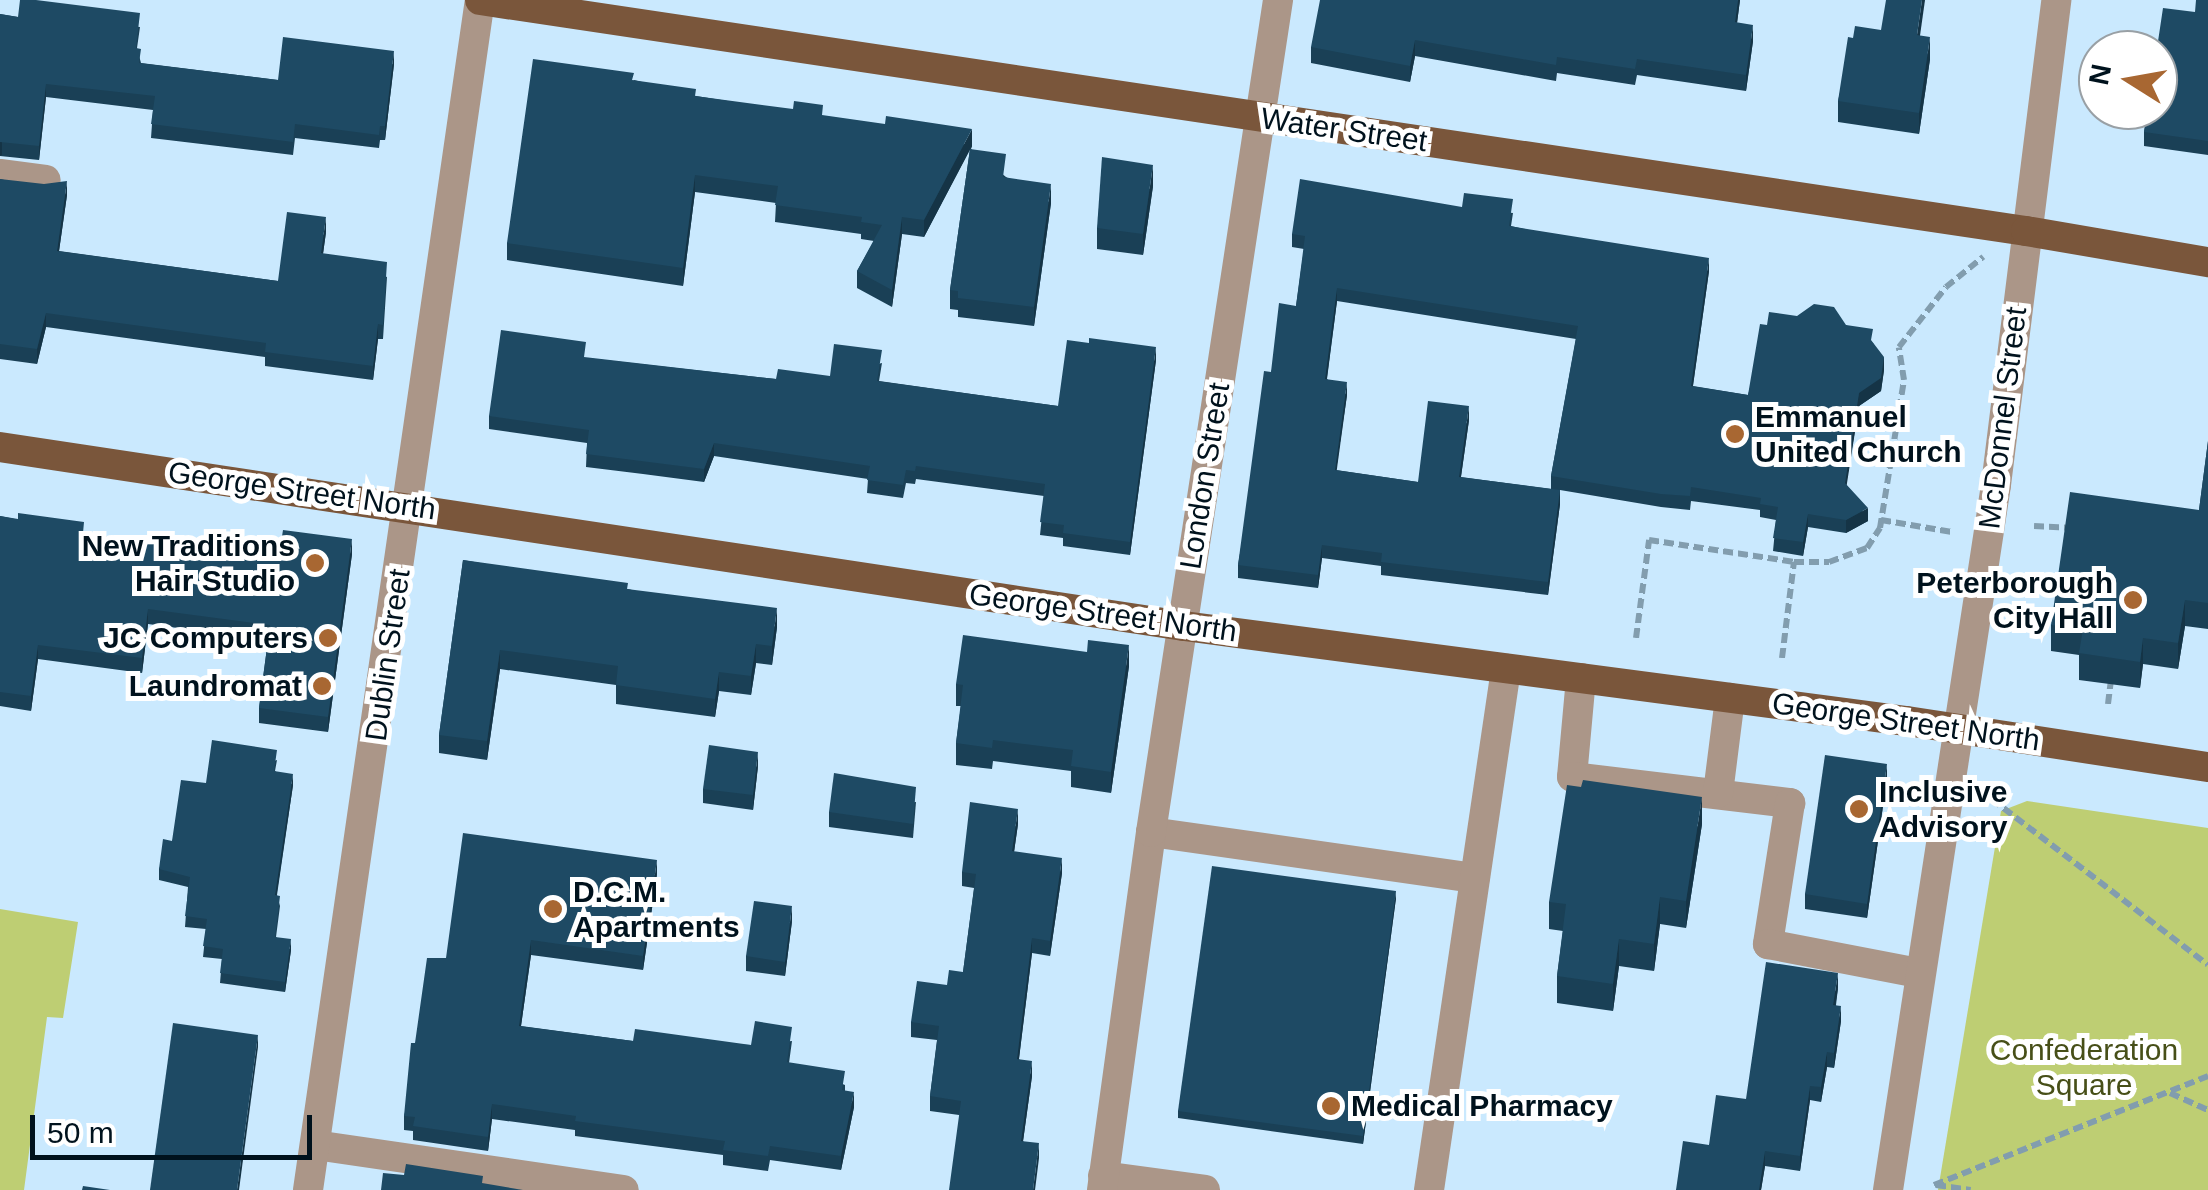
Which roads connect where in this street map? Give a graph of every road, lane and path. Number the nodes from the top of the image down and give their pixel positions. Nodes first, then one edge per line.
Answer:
1 (480, 0) edge
2 (1278, 0) edge
3 (2056, 0) edge
4 (1260, 118) junction
5 (0, 174) edge
6 (46, 180) edge
7 (2026, 231) junction
8 (1984, 256) dead end
9 (2208, 262) edge
10 (0, 447) edge
11 (407, 506) junction
12 (1881, 520) junction
13 (2034, 526) dead end
14 (2068, 528) edge
15 (1952, 532) dead end
16 (1794, 562) junction
17 (1184, 626) junction
18 (1636, 638) dead end
19 (1782, 658) dead end
20 (1506, 669) junction
21 (2112, 670) edge
22 (1581, 678) junction
23 (1730, 698) junction
24 (2108, 704) dead end
25 (1958, 730) junction
26 (2208, 766) edge
27 (1949, 783) junction
28 (1718, 793) junction
29 (1150, 832) junction
30 (1475, 878) junction
31 (2208, 965) edge
32 (1918, 973) junction
33 (2208, 1076) edge
34 (2169, 1093) junction
35 (2208, 1110) edge
36 (315, 1144) junction
37 (1103, 1183) edge
38 (308, 1190) edge
39 (624, 1190) edge
40 (1205, 1190) edge
41 (1429, 1190) edge
42 (1888, 1190) edge
43 (1971, 1190) edge

1 - 4 main road, Water Street
1 - 11 street, Dublin Street
2 - 4 street, London Street
3 - 7 street, McDonnel Street
4 - 7 main road, Water Street
4 - 17 street, London Street
5 - 6 street
7 - 9 main road, Water Street
7 - 25 street, McDonnel Street
8 - 12 path
10 - 11 main road, George Street North
11 - 17 main road, George Street North
11 - 36 street, Dublin Street
12 - 15 path
12 - 16 path
13 - 14 path
16 - 18 path
16 - 19 path
17 - 20 main road, George Street North
17 - 29 street, London Street
20 - 22 main road, George Street North
20 - 30 street
21 - 24 path
22 - 23 main road, George Street North
22 - 28 street
23 - 25 main road, George Street North
23 - 28 street
25 - 26 main road, George Street North
25 - 27 street, McDonnel Street
27 - 31 path
27 - 32 street, McDonnel Street
28 - 32 street
29 - 30 street
29 - 37 street, London Street
30 - 41 street
32 - 42 street, McDonnel Street
33 - 34 path
34 - 35 path
34 - 43 path
36 - 38 street, Dublin Street
36 - 39 street
37 - 40 street

